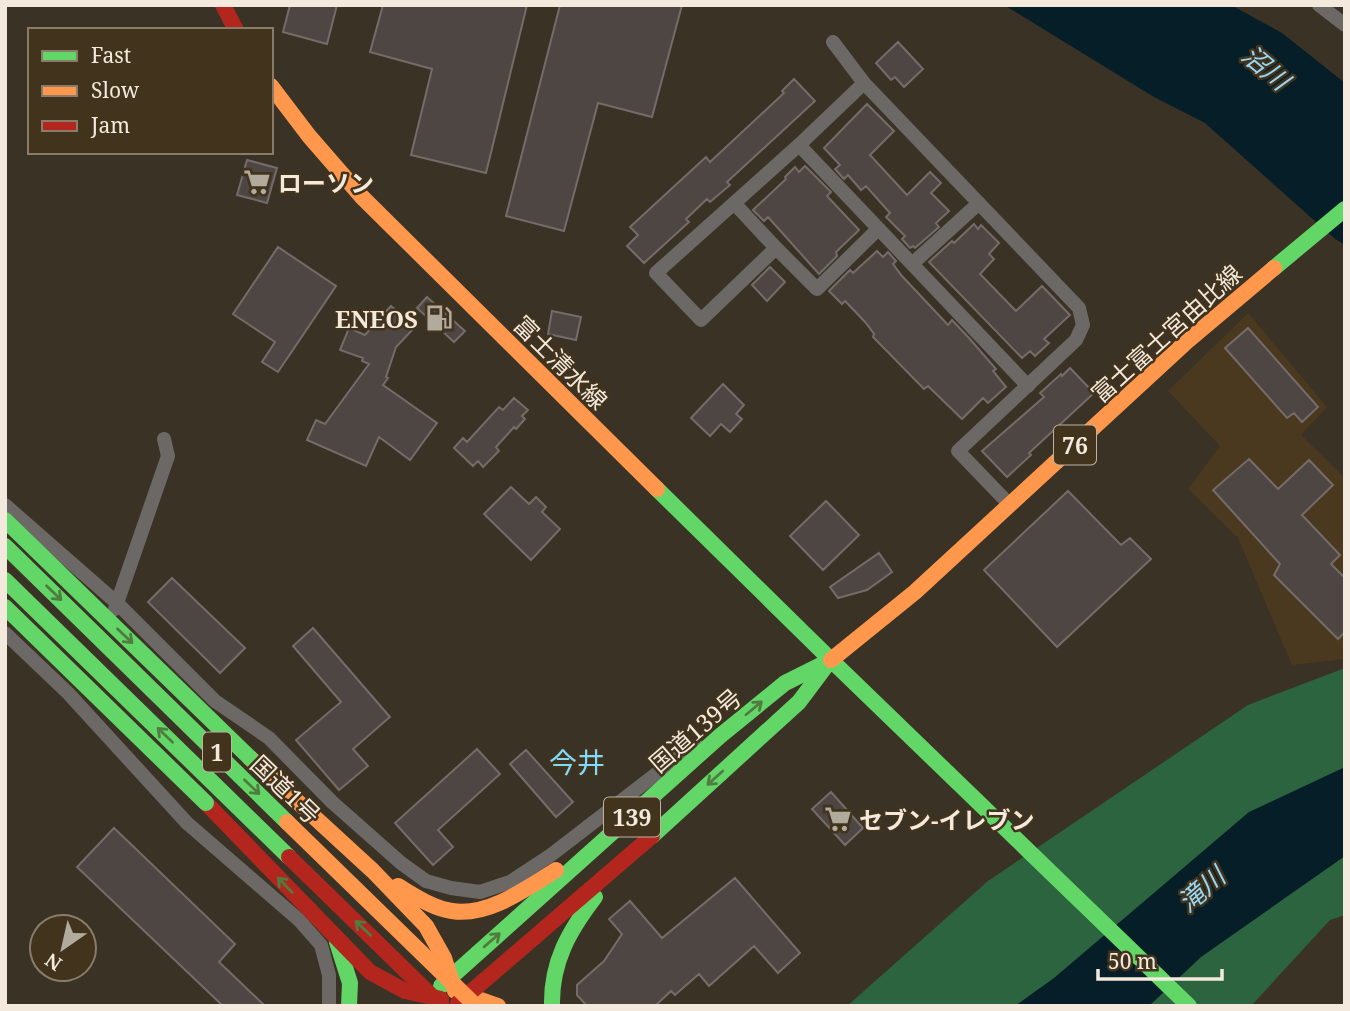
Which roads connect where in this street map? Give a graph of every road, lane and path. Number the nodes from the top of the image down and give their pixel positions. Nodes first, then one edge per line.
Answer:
1 (223, 5) edge
2 (1319, 5) edge
3 (1345, 25) edge
4 (235, 28) edge
5 (833, 42) dead end
6 (864, 83) junction
7 (273, 89) edge
8 (799, 145) junction
9 (734, 203) junction
10 (979, 203) junction
11 (1345, 209) edge
12 (878, 229) junction
13 (776, 248) junction
14 (912, 264) junction
15 (1028, 386) junction
16 (164, 439) dead end
17 (5, 505) edge
18 (1010, 505) junction
19 (5, 520) edge
20 (5, 546) edge
21 (5, 580) edge
22 (5, 607) edge
23 (116, 607) junction
24 (5, 633) edge
25 (831, 660) junction
26 (720, 736) junction
27 (610, 837) junction
28 (626, 859) junction
29 (373, 872) junction
30 (336, 938) junction
31 (449, 998) edge
32 (330, 1006) edge
33 (349, 1006) edge
34 (498, 1006) edge
35 (552, 1006) edge
36 (1189, 1006) edge

1 - 4 main road
2 - 3 street
5 - 6 street
6 - 8 street
6 - 10 street
7 - 25 main road, 富士清水線
8 - 9 street
8 - 12 street
9 - 13 street
9 - 13 street
10 - 14 street
10 - 15 street
11 - 18 main road, 富士富士宮由比線 / 76
12 - 13 street
12 - 14 street
14 - 15 street
15 - 18 street
16 - 23 street
17 - 23 street
18 - 25 main road, 富士富士宮由比線 / 76
19 -> 29 main road, 1, bridge
20 -> 31 main road, 国道1号 / 1, bridge
31 -> 21 main road, 国道1号 / 1, bridge
30 -> 22 main road, 1, bridge
23 - 26 street
24 - 32 street
26 -> 25 main road, 国道139号 / 139
25 -> 28 main road, 国道139号 / 139
25 - 36 main road
26 - 27 main road, 国道139号 / 139
27 - 29 main road, 1
31 -> 27 main road, 国道139号 / 139
28 - 31 main road, 国道139号 / 139
28 - 35 main road
29 - 31 main road, 1
30 - 31 main road, 1
30 - 33 main road, 1
31 - 34 main road, 1

